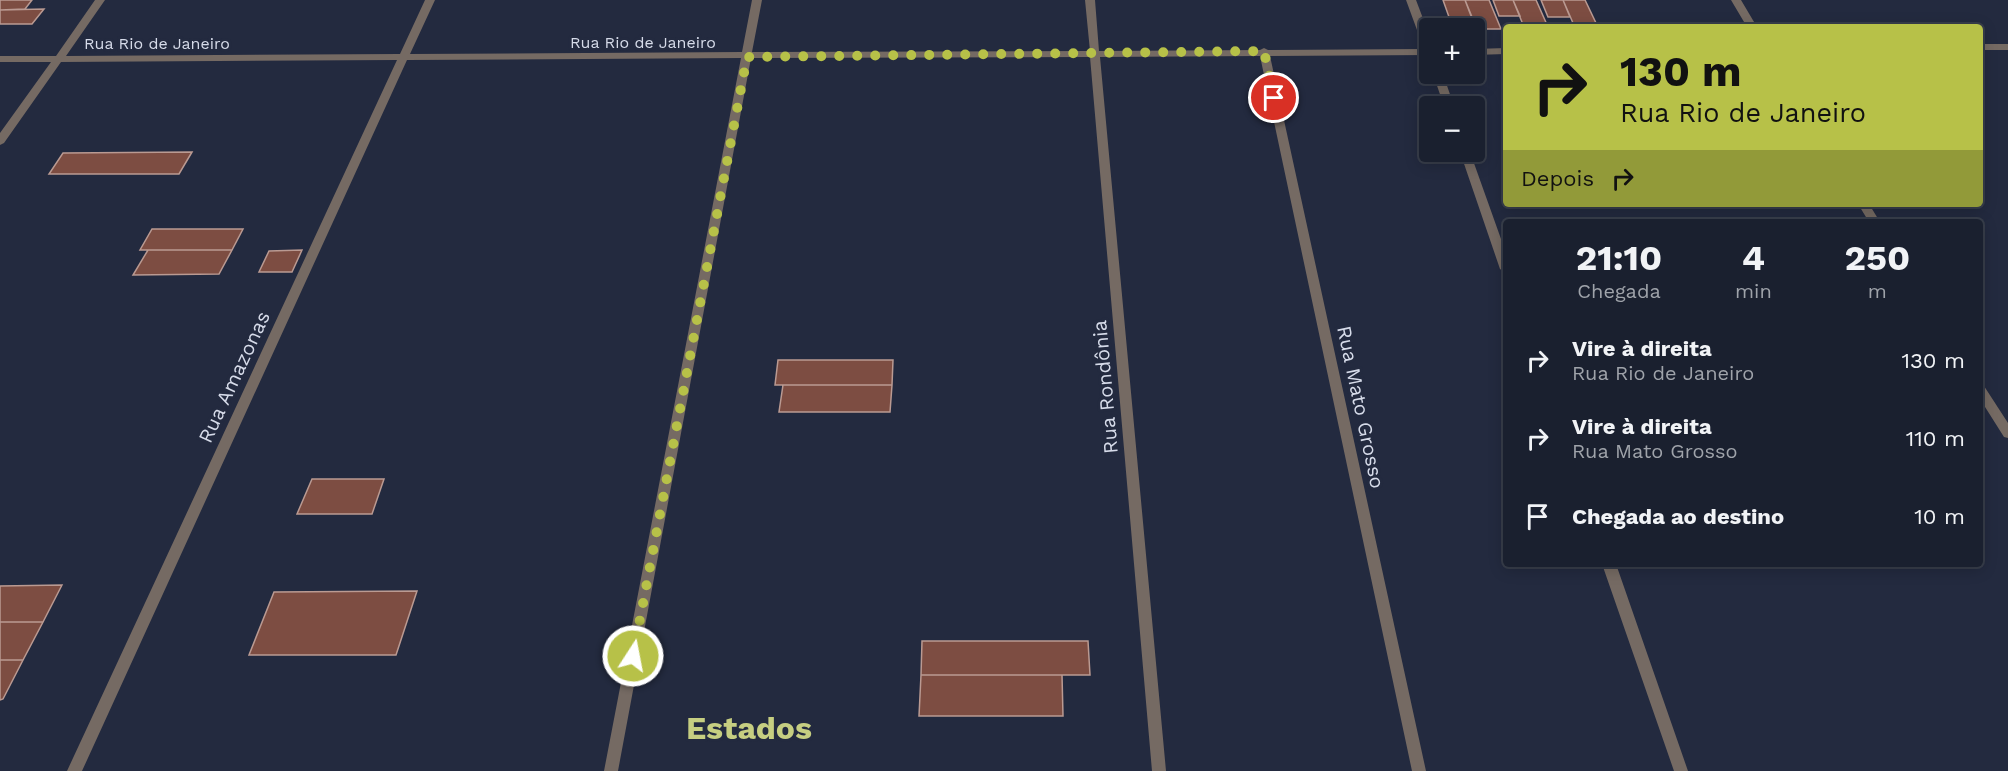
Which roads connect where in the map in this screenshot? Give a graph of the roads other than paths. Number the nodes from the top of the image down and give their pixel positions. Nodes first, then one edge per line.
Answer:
1 (100, 0) edge
2 (430, 0) edge
3 (757, 0) edge
4 (1090, 0) edge
5 (1411, 0) edge
6 (1736, 0) edge
7 (1419, 21) edge
8 (1750, 24) edge
9 (1983, 47) edge
10 (2008, 47) edge
11 (1264, 51) junction
12 (1419, 51) edge
13 (1503, 51) edge
14 (1095, 52) junction
15 (1485, 52) edge
16 (404, 57) junction
17 (747, 57) junction
18 (59, 58) junction
19 (0, 59) edge
20 (0, 141) edge
21 (1469, 162) edge
22 (1503, 260) edge
23 (1983, 394) edge
24 (2008, 434) edge
25 (1610, 567) edge
26 (74, 771) edge
27 (611, 771) edge
28 (1159, 771) edge
29 (1419, 771) edge
30 (1681, 771) edge

1 - 18 street
2 - 16 street, Rua Amazonas
3 - 17 street
4 - 14 street, Rua Rondônia
5 - 7 street
6 - 8 street
9 - 10 street
11 - 12 street, Rua Rio de Janeiro
11 - 14 street, Rua Rio de Janeiro
11 - 29 street, Rua Mato Grosso
13 - 15 street
14 - 17 street, Rua Rio de Janeiro
14 - 28 street, Rua Rondônia
16 - 17 street, Rua Rio de Janeiro
16 - 18 street, Rua Rio de Janeiro
16 - 26 street, Rua Amazonas
17 - 27 street
18 - 19 street, Rua Rio de Janeiro
18 - 20 street
21 - 22 street
23 - 24 street
25 - 30 street

